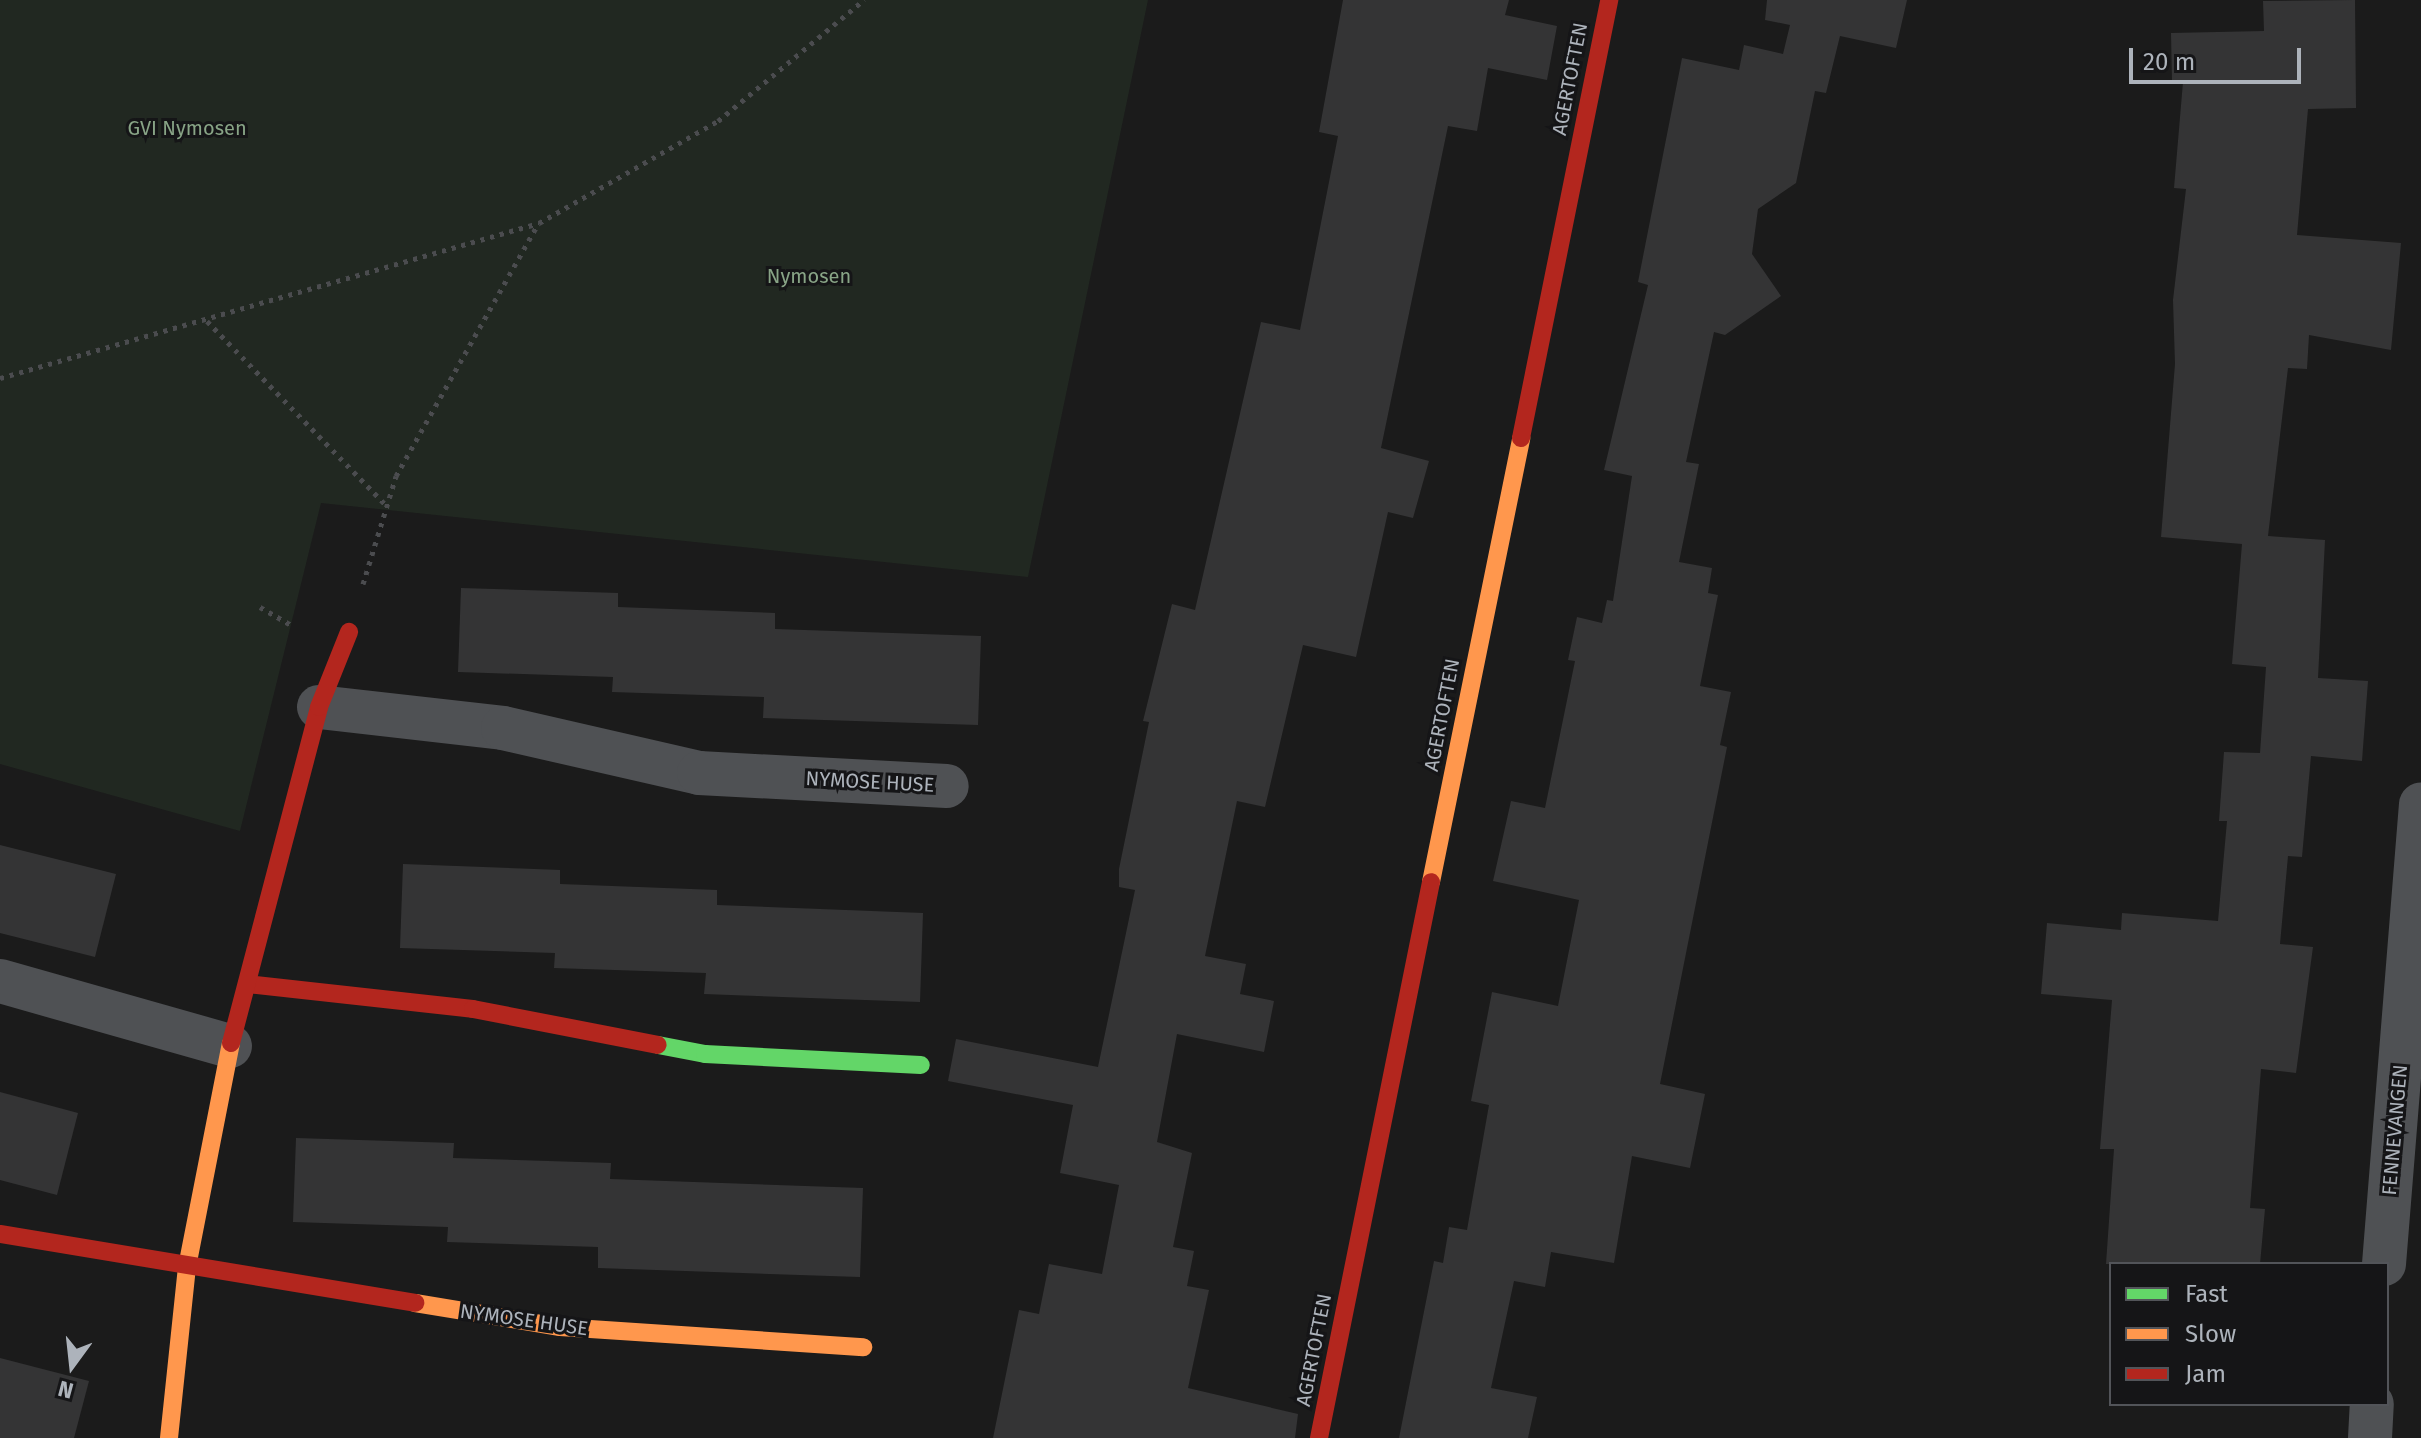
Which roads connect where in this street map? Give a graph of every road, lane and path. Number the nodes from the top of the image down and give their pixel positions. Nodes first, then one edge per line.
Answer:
1 (864, 0) edge
2 (1609, 0) edge
3 (539, 223) junction
4 (207, 321) junction
5 (0, 378) edge
6 (387, 506) junction
7 (349, 632) joint
8 (319, 707) junction
9 (947, 786) dead end
10 (2421, 804) edge
11 (0, 981) edge
12 (247, 984) junction
13 (230, 1046) junction
14 (921, 1065) dead end
15 (0, 1234) edge
16 (2384, 1262) edge
17 (187, 1267) junction
18 (863, 1347) dead end
19 (2372, 1406) edge
20 (169, 1438) edge
21 (1319, 1438) edge
22 (2370, 1438) edge

1 - 3 path
2 - 21 street, AGERTOFTEN
3 - 4 path
3 - 6 path
4 - 5 path
4 - 6 path
6 - 7 path
7 - 8 street
8 - 9 street, NYMOSE HUSE
8 - 12 street
10 - 16 street, FENNEVANGEN
11 - 13 street
12 - 13 street
12 - 14 street
13 - 17 street
15 - 17 street, NYMOSE HUSE
17 - 18 street, NYMOSE HUSE
17 - 20 street
19 - 22 street

